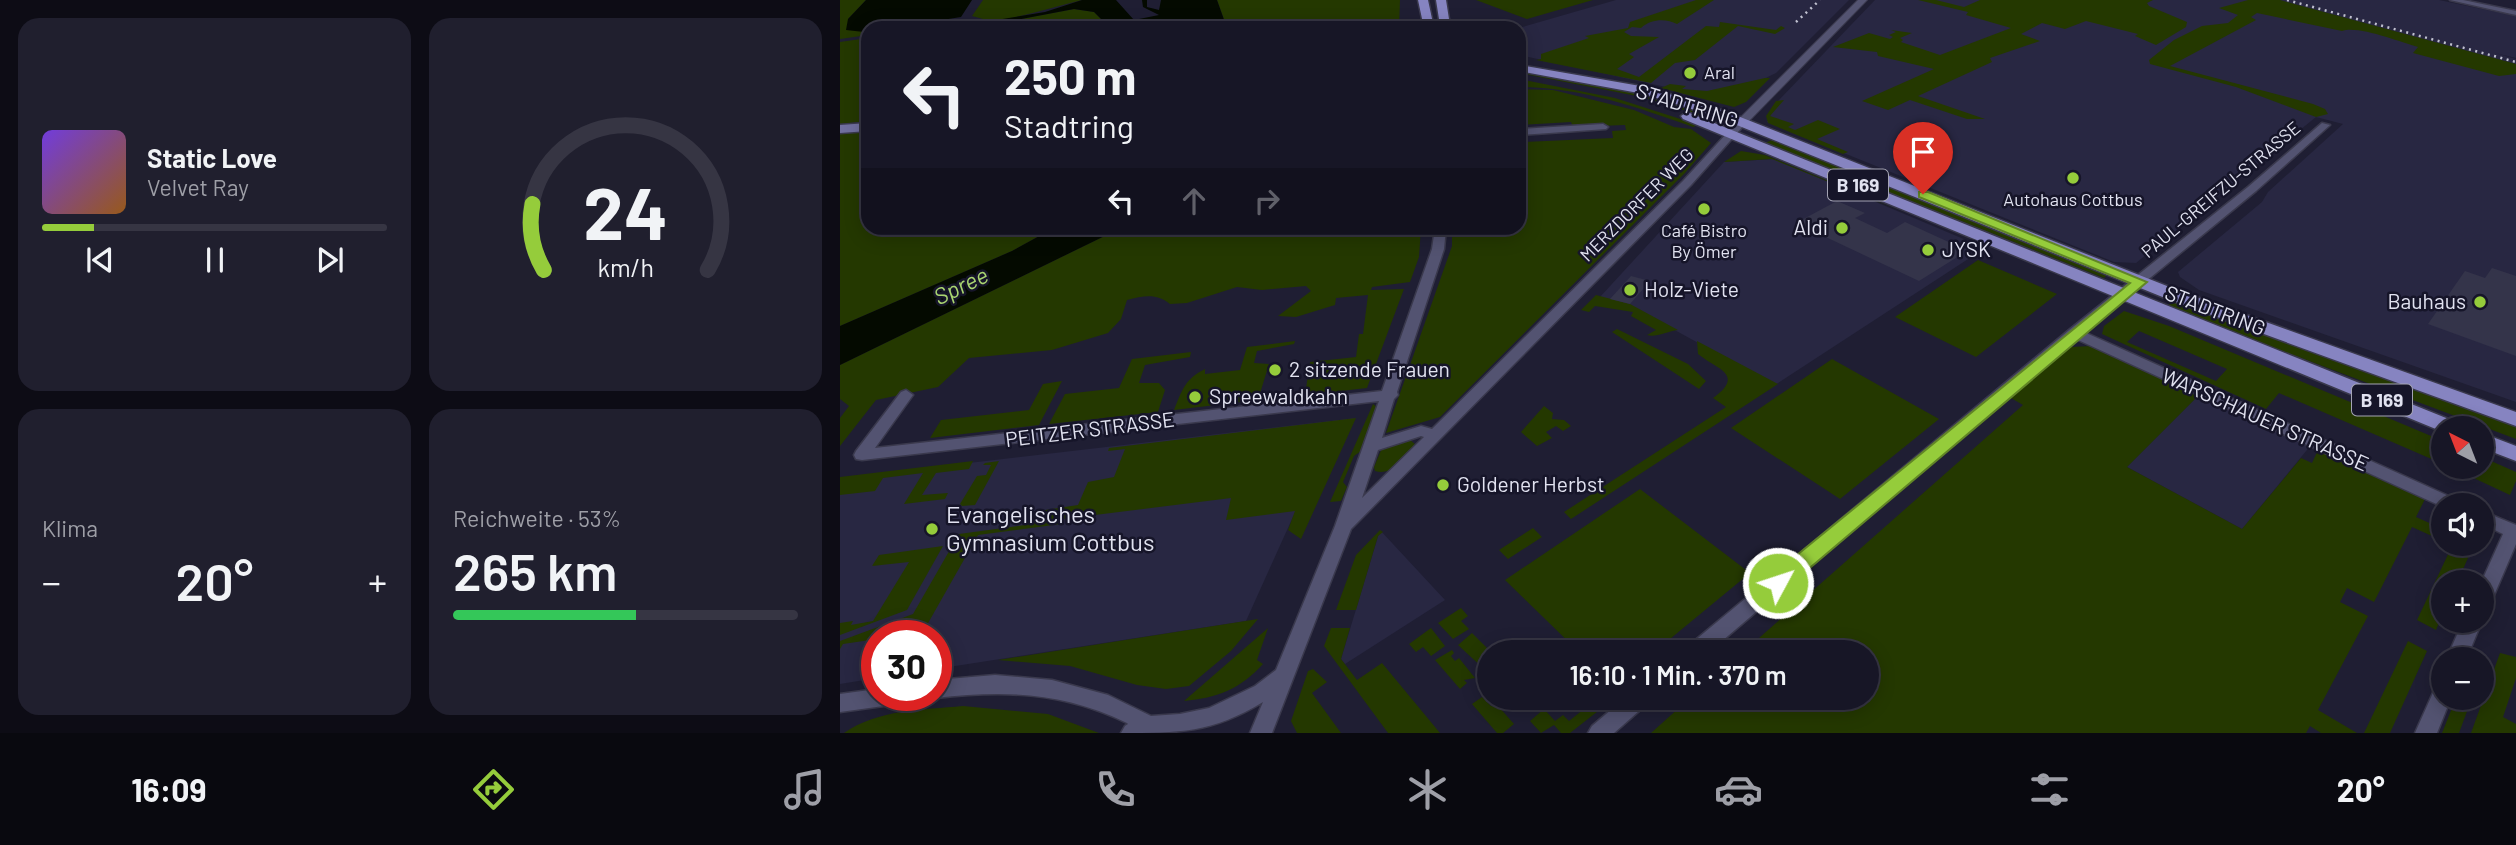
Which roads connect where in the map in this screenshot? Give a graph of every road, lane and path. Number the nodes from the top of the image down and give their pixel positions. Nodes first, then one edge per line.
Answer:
1 (1423, 0) edge
2 (1441, 0) edge
3 (1863, 0) edge
4 (2453, 0) edge
5 (2516, 12) edge
6 (1428, 21) edge
7 (1445, 21) edge
8 (1526, 69) edge
9 (1526, 78) edge
10 (2325, 125) dead end
11 (1603, 127) dead end
12 (861, 128) edge
13 (1737, 128) junction
14 (840, 130) edge
15 (1526, 132) edge
16 (1440, 235) edge
17 (2140, 282) junction
18 (2123, 294) junction
19 (2074, 333) junction
20 (906, 395) dead end
21 (1391, 395) junction
22 (2516, 419) edge
23 (2431, 420) edge
24 (1436, 435) junction
25 (2494, 445) edge
26 (1372, 446) junction
27 (2516, 454) edge
28 (2431, 495) edge
29 (2494, 523) edge
30 (1345, 526) junction
31 (2514, 532) edge
32 (2494, 576) edge
33 (1710, 640) edge
34 (1289, 671) junction
35 (952, 688) edge
36 (861, 700) edge
37 (840, 703) edge
38 (1626, 710) edge
39 (2436, 710) edge
40 (1146, 730) edge
41 (1261, 733) edge
42 (1599, 733) edge
43 (2426, 733) edge

1 - 6 main road
2 - 7 main road
3 - 13 street, MERZDORFER WEG
4 - 5 street
8 - 13 main road, STADTRING / B 169
9 - 13 main road, STADTRING / B 169
10 - 17 street, PAUL-GREIFZU-STRASSE
11 - 15 street
12 - 14 main road
13 - 17 main road, STADTRING / B 169
13 - 18 main road, STADTRING / B 169
13 - 24 street, MERZDORFER WEG
16 - 21 street
17 - 18 street, PAUL-GREIFZU-STRASSE
17 - 22 main road, STADTRING / B 169
18 - 19 street
18 - 23 main road, STADTRING / B 169
19 - 28 street, WARSCHAUER STRASSE
19 - 33 street
20 - 21 street, PEITZER STRASSE
21 - 26 street
24 - 26 street
24 - 30 street, MERZDORFER WEG
25 - 27 main road
26 - 30 street
29 - 31 street
30 - 34 street
31 - 32 street
34 - 40 street
34 - 41 street
35 - 40 street
36 - 37 street
38 - 42 street
39 - 43 street

